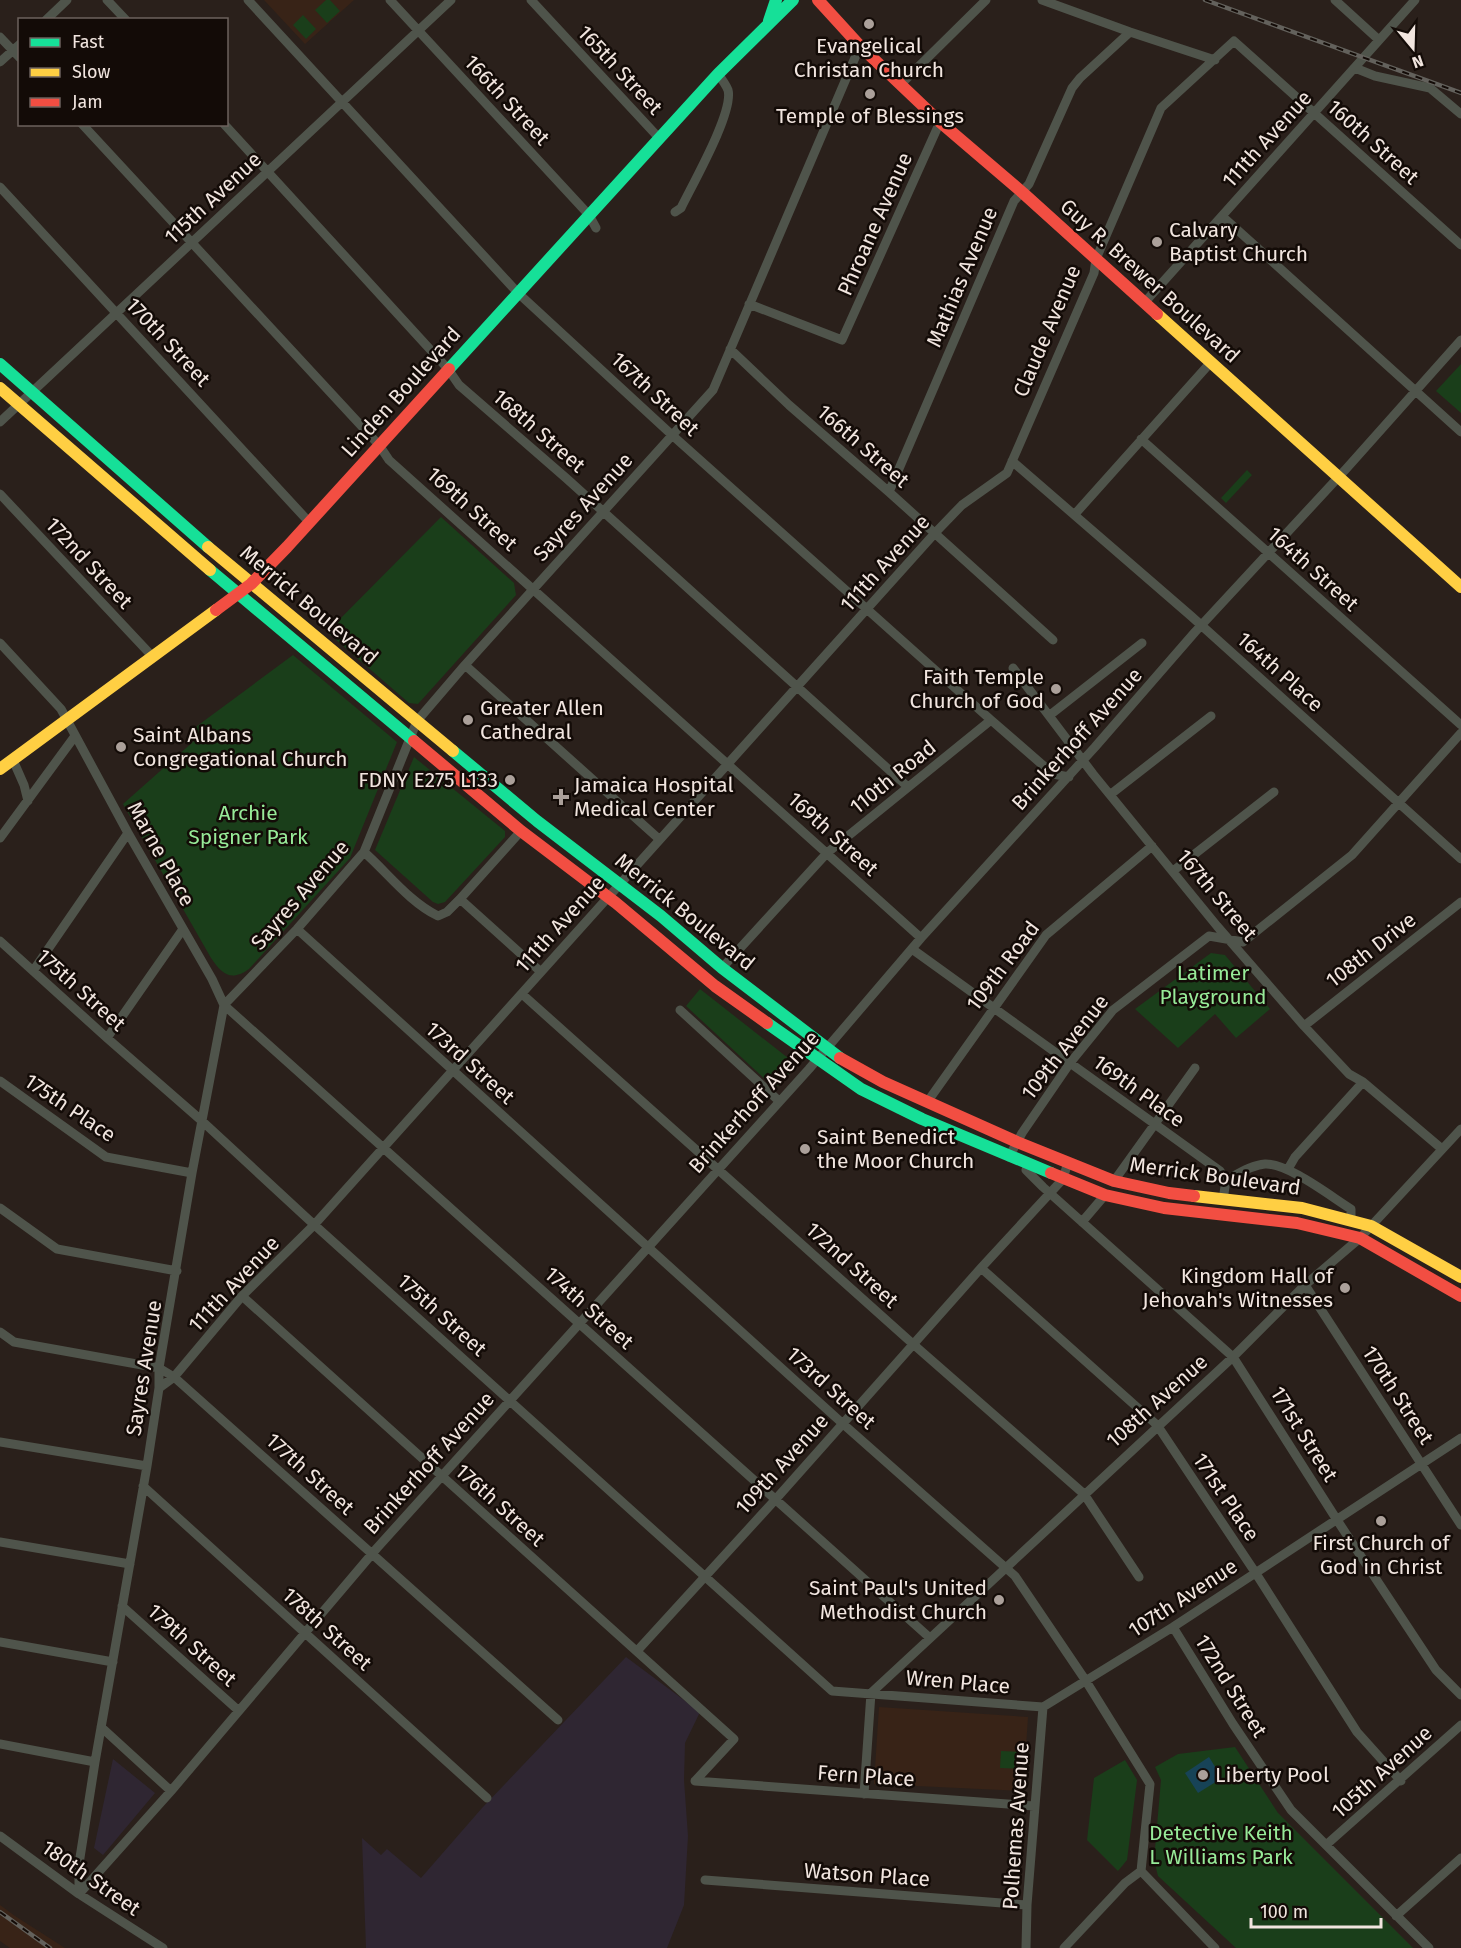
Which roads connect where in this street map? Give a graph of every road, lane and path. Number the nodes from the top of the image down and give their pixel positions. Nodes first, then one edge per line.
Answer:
1 (67, 0) edge
2 (108, 0) edge
3 (248, 0) edge
4 (390, 0) edge
5 (451, 0) edge
6 (531, 0) edge
7 (776, 0) edge
8 (793, 0) edge
9 (818, 0) edge
10 (986, 0) edge
11 (1042, 0) edge
12 (1335, 0) edge
13 (1415, 0) edge
14 (48, 18) edge
15 (124, 18) edge
16 (767, 26) junction
17 (418, 31) junction
18 (1130, 32) junction
19 (0, 36) edge
20 (1379, 40) junction
21 (1234, 41) joint
22 (860, 46) junction
23 (17, 51) edge
24 (1215, 60) junction
25 (0, 62) edge
26 (1354, 68) junction
27 (718, 74) junction
28 (901, 84) junction
29 (343, 101) junction
30 (1314, 113) junction
31 (1461, 114) edge
32 (940, 122) junction
33 (84, 126) edge
34 (226, 126) edge
35 (659, 138) junction
36 (268, 172) junction
37 (0, 187) edge
38 (1023, 193) junction
39 (675, 212) dead end
40 (589, 215) junction
41 (1222, 216) junction
42 (596, 228) dead end
43 (192, 242) junction
44 (1461, 245) edge
45 (1096, 259) junction
46 (518, 293) junction
47 (1145, 302) junction
48 (749, 304) junction
49 (116, 313) junction
50 (1461, 340) edge
51 (730, 350) junction
52 (1211, 362) junction
53 (0, 364) edge
54 (448, 369) junction
55 (0, 388) edge
56 (32, 391) junction
57 (1415, 391) junction
58 (18, 404) junction
59 (0, 422) edge
60 (1026, 428) joint
61 (1461, 432) edge
62 (672, 435) junction
63 (1141, 439) junction
64 (379, 446) junction
65 (1012, 461) junction
66 (1339, 477) junction
67 (889, 492) junction
68 (0, 494) edge
69 (602, 512) junction
70 (1075, 514) junction
71 (309, 522) junction
72 (935, 533) junction
73 (1268, 553) junction
74 (251, 584) junction
75 (1461, 587) edge
76 (534, 589) junction
77 (237, 594) junction
78 (868, 609) junction
79 (1201, 626) junction
80 (1053, 640) dead end
81 (0, 643) edge
82 (1142, 643) dead end
83 (152, 656) junction
84 (465, 665) junction
85 (1012, 668) dead end
86 (797, 687) junction
87 (1050, 715) junction
88 (1211, 716) dead end
89 (991, 720) junction
90 (67, 721) junction
91 (417, 721) junction
92 (1461, 725) edge
93 (1461, 733) edge
94 (75, 736) junction
95 (411, 738) junction
96 (13, 760) junction
97 (1084, 760) junction
98 (728, 764) junction
99 (0, 769) edge
100 (1069, 777) junction
101 (908, 787) junction
102 (1274, 792) dead end
103 (1111, 794) junction
104 (28, 801) junction
105 (1399, 803) junction
106 (521, 831) junction
107 (128, 833) junction
108 (0, 838) edge
109 (659, 839) junction
110 (1152, 846) junction
111 (364, 852) junction
112 (827, 853) junction
113 (1461, 859) edge
114 (1173, 871) junction
115 (620, 884) junction
116 (607, 897) junction
117 (460, 900) junction
118 (1461, 902) edge
119 (183, 929) junction
120 (297, 929) junction
121 (921, 938) junction
122 (1230, 939) junction
123 (0, 941) edge
124 (912, 949) junction
125 (722, 968) junction
126 (33, 971) junction
127 (541, 972) junction
128 (522, 994) junction
129 (224, 1005) junction
130 (993, 1008) junction
131 (680, 1010) dead end
132 (1304, 1026) junction
133 (107, 1038) junction
134 (826, 1049) junction
135 (817, 1060) junction
136 (1070, 1063) junction
137 (1195, 1068) dead end
138 (453, 1071) junction
139 (0, 1082) edge
140 (1364, 1082) junction
141 (779, 1101) junction
142 (928, 1101) junction
143 (202, 1121) junction
144 (1154, 1125) junction
145 (1461, 1129) edge
146 (1017, 1142) junction
147 (384, 1148) junction
148 (1442, 1149) junction
149 (1009, 1157) junction
150 (1068, 1162) junction
151 (1028, 1164) junction
152 (717, 1169) junction
153 (1288, 1169) junction
154 (192, 1173) junction
155 (1063, 1179) junction
156 (1226, 1180) junction
157 (1114, 1181) junction
158 (1049, 1192) junction
159 (1105, 1195) junction
160 (1224, 1200) junction
161 (0, 1208) edge
162 (1351, 1220) junction
163 (1082, 1222) junction
164 (314, 1225) junction
165 (1371, 1226) junction
166 (1360, 1238) junction
167 (648, 1247) junction
168 (981, 1268) junction
169 (177, 1271) junction
170 (1461, 1277) edge
171 (1305, 1285) junction
172 (242, 1296) junction
173 (1461, 1296) edge
174 (580, 1324) junction
175 (0, 1332) edge
176 (913, 1344) junction
177 (1233, 1357) junction
178 (159, 1368) junction
179 (174, 1377) junction
180 (159, 1388) junction
181 (510, 1400) junction
182 (842, 1423) junction
183 (1157, 1425) junction
184 (1461, 1438) edge
185 (0, 1442) edge
186 (1421, 1464) junction
187 (147, 1466) junction
188 (441, 1477) junction
189 (143, 1486) junction
190 (1084, 1494) junction
191 (775, 1500) junction
192 (1337, 1520) junction
193 (1461, 1525) edge
194 (0, 1542) edge
195 (372, 1554) junction
196 (130, 1564) junction
197 (1005, 1567) junction
198 (1255, 1572) junction
199 (704, 1576) junction
200 (1139, 1577) dead end
201 (122, 1606) junction
202 (1173, 1627) junction
203 (304, 1632) junction
204 (930, 1638) junction
205 (0, 1642) edge
206 (637, 1651) junction
207 (113, 1662) junction
208 (1086, 1681) junction
209 (871, 1693) junction
210 (1461, 1695) edge
211 (1044, 1707) junction
212 (239, 1711) junction
213 (558, 1720) dead end
214 (1461, 1725) edge
215 (101, 1727) junction
216 (0, 1744) edge
217 (95, 1761) junction
218 (695, 1781) joint
219 (1401, 1781) junction
220 (171, 1791) junction
221 (864, 1794) junction
222 (487, 1798) dead end
223 (1034, 1806) junction
224 (0, 1836) edge
225 (1326, 1845) junction
226 (1461, 1858) edge
227 (1141, 1871) junction
228 (705, 1880) dead end
229 (80, 1894) junction
230 (1027, 1905) junction
231 (1396, 1916) junction
232 (1211, 1947) edge
233 (163, 1948) edge
234 (1026, 1948) edge
235 (1064, 1948) edge
236 (1429, 1948) edge

1 - 14 street
2 - 15 street
3 - 29 street, 167th Street
4 - 17 street, 166th Street
5 - 17 street, 115th Avenue
6 - 35 street, 165th Street
7 - 16 main road
8 - 16 main road, Linden Boulevard
9 - 22 main road, Guy R. Brewer Boulevard
10 - 28 street
11 - 18 street
12 - 20 street
13 - 20 street, 111th Avenue
16 - 27 main road, Linden Boulevard
17 - 29 street, 115th Avenue
17 - 40 street, 166th Street
18 - 24 street
18 - 38 street, Mathias Avenue
19 - 23 street
20 - 26 street, 111th Avenue
21 - 24 street, Claude Avenue
21 - 30 street, 160th Street
22 - 28 main road, Guy R. Brewer Boulevard
22 - 48 street, Sayres Avenue
23 - 25 street
24 - 45 street, Claude Avenue
26 - 30 street, 111th Avenue
26 - 31 street
27 - 35 main road, Linden Boulevard
27 - 39 street
28 - 32 main road, Guy R. Brewer Boulevard
29 - 36 street, 115th Avenue
29 - 46 street, 167th Street
30 - 41 street, 111th Avenue
30 - 44 street, 160th Street
32 - 38 main road, Guy R. Brewer Boulevard
32 - 48 street, Phroane Avenue
33 - 43 street, 169th Street
34 - 36 street, 168th Street
35 - 40 main road, Linden Boulevard
36 - 43 street, 115th Avenue
36 - 54 street, 168th Street
37 - 49 street, 170th Street
38 - 45 main road, Guy R. Brewer Boulevard
38 - 67 street, Mathias Avenue
40 - 42 street, 166th Street
40 - 46 main road, Linden Boulevard
41 - 47 street, 111th Avenue
41 - 57 street
43 - 49 street, 115th Avenue
43 - 64 street, 169th Street
45 - 47 main road, Guy R. Brewer Boulevard
45 - 60 street, Claude Avenue
46 - 54 main road, Linden Boulevard
46 - 62 street, 167th Street
47 - 52 main road, Guy R. Brewer Boulevard
48 - 51 street, Sayres Avenue
49 - 56 street, 115th Avenue
49 - 71 street, 170th Street
50 - 57 street, Brinkerhoff Avenue
51 - 62 street, Sayres Avenue
51 - 67 street, 166th Street
52 - 63 street
52 - 66 main road, Guy R. Brewer Boulevard
53 - 56 main road, Merrick Boulevard
54 - 64 main road, Linden Boulevard
54 - 69 street, 168th Street
55 - 58 main road, Merrick Boulevard
56 - 58 street, 115th Avenue
56 - 74 main road, Merrick Boulevard
57 - 61 street
57 - 66 street, Brinkerhoff Avenue
58 - 59 street, 115th Avenue
58 - 77 main road, Merrick Boulevard
60 - 65 street, 111th Avenue
62 - 69 street, Sayres Avenue
62 - 78 street, 167th Street
63 - 70 street
63 - 73 street, 164th Street
64 - 71 main road, Linden Boulevard
64 - 76 street, 169th Street
65 - 70 street, 164th Place
65 - 72 street, 111th Avenue
66 - 73 street, Brinkerhoff Avenue
66 - 75 main road, Guy R. Brewer Boulevard
67 - 72 street, 166th Street
68 - 83 street, 172nd Street
69 - 76 street, Sayres Avenue
69 - 86 street, 168th Street
70 - 79 street, 164th Place
71 - 74 main road, Linden Boulevard
72 - 78 street, 111th Avenue
72 - 80 street, 166th Street
73 - 79 street, Brinkerhoff Avenue
73 - 92 street, 164th Street
74 - 77 main road, Linden Boulevard
74 - 91 main road, Merrick Boulevard
76 - 84 street, Sayres Avenue
76 - 98 street, 169th Street
77 - 83 main road, Linden Boulevard
77 - 95 main road, Merrick Boulevard
78 - 86 street, 111th Avenue
78 - 89 street, 167th Street
79 - 97 street, Brinkerhoff Avenue
79 - 105 street, 164th Place
81 - 90 street
82 - 87 street
83 - 90 main road, Linden Boulevard
84 - 91 street, Sayres Avenue
84 - 109 street
85 - 87 street, 167th Street
86 - 98 street, 111th Avenue
86 - 101 street, 168th Street
87 - 97 street, 167th Street
88 - 103 street
89 - 100 street, 167th Street
89 - 101 street, 110th Road
90 - 94 street, Marne Place
90 - 96 main road, Linden Boulevard
91 - 95 street, Sayres Avenue
91 - 115 main road, Merrick Boulevard
93 - 105 street, 109th Avenue
94 - 104 street
94 - 107 street, Marne Place
95 - 106 main road, Merrick Boulevard
95 - 111 street, Sayres Avenue
96 - 99 main road, Linden Boulevard
96 - 104 street
97 - 100 street, Brinkerhoff Avenue
97 - 103 street, 167th Street
98 - 109 street, 111th Avenue
98 - 112 street, 169th Street
100 - 121 street, Brinkerhoff Avenue
101 - 112 street, 110th Road
102 - 114 street
103 - 110 street, 167th Street
104 - 108 street
105 - 113 street, 164th Place
105 - 122 street, 109th Avenue
106 - 116 main road, Merrick Boulevard
106 - 117 street
107 - 119 street, Marne Place
107 - 126 street
109 - 115 street, 111th Avenue
110 - 114 street, 167th Street
110 - 130 street, 109th Road
111 - 117 street
111 - 120 street, Sayres Avenue
112 - 121 street, 169th Street
112 - 125 street, 110th Road
114 - 122 street, 167th Street
115 - 116 street, 111th Avenue
115 - 125 main road, Merrick Boulevard
116 - 127 street, 111th Avenue
116 - 135 main road, Merrick Boulevard
117 - 127 street
118 - 132 street, 108th Drive
119 - 129 street, Marne Place
119 - 133 street
120 - 129 street, Sayres Avenue
120 - 138 street, 173rd Street
121 - 124 street, Brinkerhoff Avenue
122 - 132 street, 167th Street
122 - 136 street, 109th Avenue
123 - 126 street, 175th Street
124 - 130 street, 169th Place
124 - 134 street, Brinkerhoff Avenue
125 - 134 main road, Merrick Boulevard
126 - 133 street, 175th Street
127 - 128 street, 111th Avenue
128 - 138 street, 111th Avenue
128 - 152 street, 172nd Street
129 - 143 street, Sayres Avenue
129 - 147 street, 174th Street
130 - 136 street, 169th Place
130 - 142 street, 109th Road
131 - 141 street
132 - 140 street, 167th Street
133 - 143 street, 175th Street
134 - 135 street, Brinkerhoff Avenue
134 - 142 main road, Merrick Boulevard
135 - 141 street, Brinkerhoff Avenue
135 - 149 main road, Merrick Boulevard
136 - 144 street, 169th Place
136 - 146 street, 109th Avenue
137 - 144 street
138 - 147 street, 111th Avenue
138 - 167 street, 173rd Street
139 - 154 street, 175th Place
140 - 148 street, 167th Street
140 - 153 street
141 - 152 street, Brinkerhoff Avenue
142 - 146 main road, Merrick Boulevard
143 - 154 street, Sayres Avenue
143 - 164 street, 175th Street
144 - 156 street, 169th Place
144 - 157 street
145 - 148 street, 108th Avenue
146 - 149 street, 109th Avenue
146 - 150 main road, Merrick Boulevard
147 - 164 street, 111th Avenue
147 - 174 street, 174th Street
148 - 165 street, 108th Avenue
149 - 151 main road, Merrick Boulevard
150 - 155 street
150 - 157 main road, Merrick Boulevard
151 - 155 main road, Merrick Boulevard
151 - 158 street, 171st Street
152 - 167 street, Brinkerhoff Avenue
152 - 176 street, 172nd Street
153 - 156 street
153 - 162 street
154 - 169 street, Sayres Avenue
155 - 158 street, 109th Avenue
155 - 159 main road, Merrick Boulevard
156 - 160 street
157 - 160 main road, Merrick Boulevard
158 - 163 street, 171st Street
158 - 168 street, 109th Avenue
159 - 163 street
159 - 166 main road, Merrick Boulevard
160 - 162 main road, Merrick Boulevard
161 - 169 street
162 - 165 main road, Merrick Boulevard
163 - 177 street, 171st Street
164 - 172 street, 111th Avenue
164 - 181 street, 175th Street
165 - 166 street, 108th Avenue
165 - 170 main road, Merrick Boulevard
166 - 171 street, 108th Avenue
166 - 173 main road, Merrick Boulevard
167 - 174 street, Brinkerhoff Avenue
167 - 182 street, 173rd Street
168 - 176 street, 109th Avenue
168 - 183 street, 171st Place
169 - 178 street, Sayres Avenue
171 - 177 street, 108th Avenue
171 - 186 street, 170th Street
172 - 179 street, 111th Avenue
172 - 188 street, 176th Street
174 - 181 street, Brinkerhoff Avenue
174 - 191 street, 174th Street
175 - 178 street, 177th Street
176 - 182 street, 109th Avenue
176 - 190 street, 172nd Street
177 - 183 street, 108th Avenue
177 - 192 street, 171st Street
178 - 179 street, 177th Street
178 - 180 street, Sayres Avenue
179 - 180 street, 111th Avenue
179 - 195 street, 177th Street
180 - 187 street, Sayres Avenue
181 - 188 street, Brinkerhoff Avenue
181 - 199 street, 175th Street
182 - 191 street, 109th Avenue
182 - 197 street, 173rd Street
183 - 190 street, 108th Avenue
183 - 198 street, 171st Place
184 - 186 street, 107th Avenue
185 - 187 street
186 - 192 street, 107th Avenue
186 - 193 street, 170th Street
187 - 189 street, Sayres Avenue
188 - 195 street, Brinkerhoff Avenue
188 - 206 street, 176th Street
189 - 196 street, Sayres Avenue
189 - 203 street, 178th Street
190 - 197 street, 108th Avenue
190 - 200 street, 172nd Street
191 - 199 street, 109th Avenue
191 - 204 street, 174th Street
192 - 198 street, 107th Avenue
192 - 210 street, 171st Street
194 - 196 street
195 - 203 street, Brinkerhoff Avenue
195 - 213 street, 177th Street
196 - 201 street, Sayres Avenue
197 - 204 street, 108th Avenue
197 - 208 street, 173rd Street
198 - 202 street, 107th Avenue
198 - 219 street, 171st Place
199 - 206 street, 109th Avenue
199 - 209 street, 175th Street
201 - 207 street, Sayres Avenue
201 - 212 street, 179th Street
202 - 208 street, 107th Avenue
202 - 225 street, 172nd Street
203 - 212 street, Brinkerhoff Avenue
203 - 222 street, 178th Street
204 - 209 street, 108th Avenue
205 - 207 street
206 - 218 street, 176th Street
207 - 215 street, Sayres Avenue
208 - 211 street, 107th Avenue
208 - 227 street, 173rd Street
209 - 211 street, Wren Place
209 - 221 street
211 - 223 street, Polhemas Avenue
212 - 220 street, Brinkerhoff Avenue
214 - 219 street, 105th Avenue
215 - 217 street, Sayres Avenue
215 - 220 street
216 - 217 street
217 - 229 street, Sayres Avenue
218 - 221 street, Fern Place
219 - 225 street, 105th Avenue
220 - 229 street, Brinkerhoff Avenue
221 - 223 street, Fern Place
223 - 230 street, Polhemas Avenue
224 - 229 street, 180th Street
225 - 231 street, 172nd Street
226 - 231 street
227 - 232 street
227 - 235 street
228 - 230 street, Watson Place
229 - 233 street, 180th Street
230 - 234 street, Polhemas Avenue
231 - 236 street, 172nd Street

